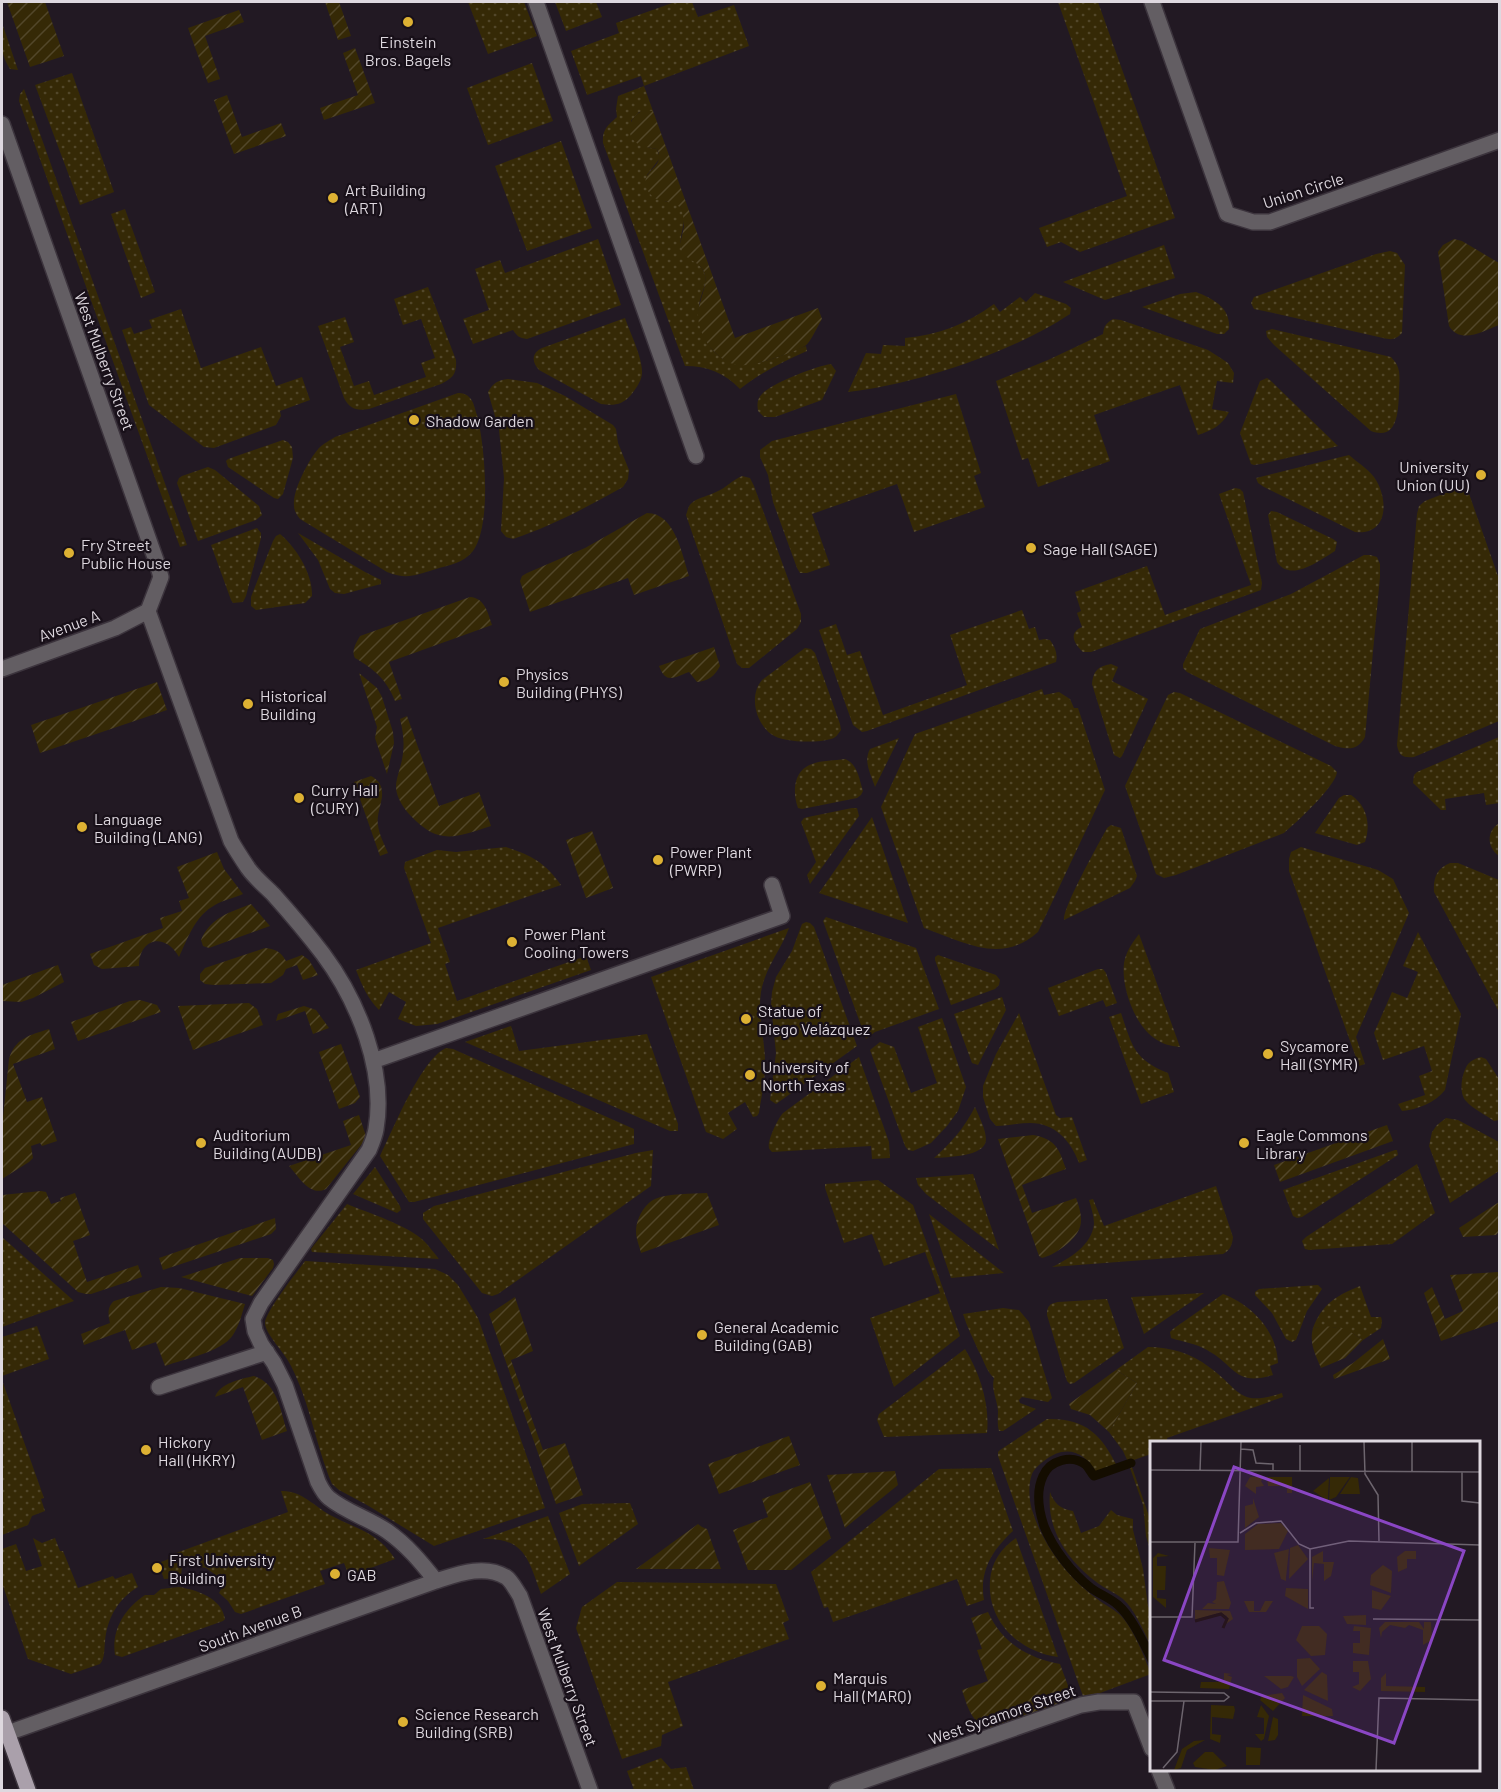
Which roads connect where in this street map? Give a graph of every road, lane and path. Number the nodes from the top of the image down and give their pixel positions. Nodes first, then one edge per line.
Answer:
1 (536, 2) edge
2 (1152, 2) edge
3 (2, 124) edge
4 (1500, 140) edge
5 (696, 456) dead end
6 (148, 611) junction
7 (2, 669) edge
8 (772, 885) dead end
9 (374, 1061) junction
10 (267, 1352) junction
11 (159, 1387) dead end
12 (507, 1577) joint
13 (436, 1581) junction
14 (2, 1718) edge
15 (4, 1735) edge
16 (1150, 1744) edge
17 (1159, 1771) edge
18 (28, 1791) edge
19 (590, 1791) edge
20 (837, 1791) edge
21 (1167, 1791) edge

1 - 5 street
2 - 4 street, Union Circle
3 - 6 street, West Mulberry Street
6 - 7 street, Avenue A
6 - 9 street
8 - 9 street
9 - 10 street
10 - 11 street
10 - 13 street
12 - 13 street, South Avenue B
12 - 19 street, West Mulberry Street
13 - 15 street, South Avenue B
14 - 15 main road
15 - 18 main road
16 - 20 street, West Sycamore Street
17 - 21 street

